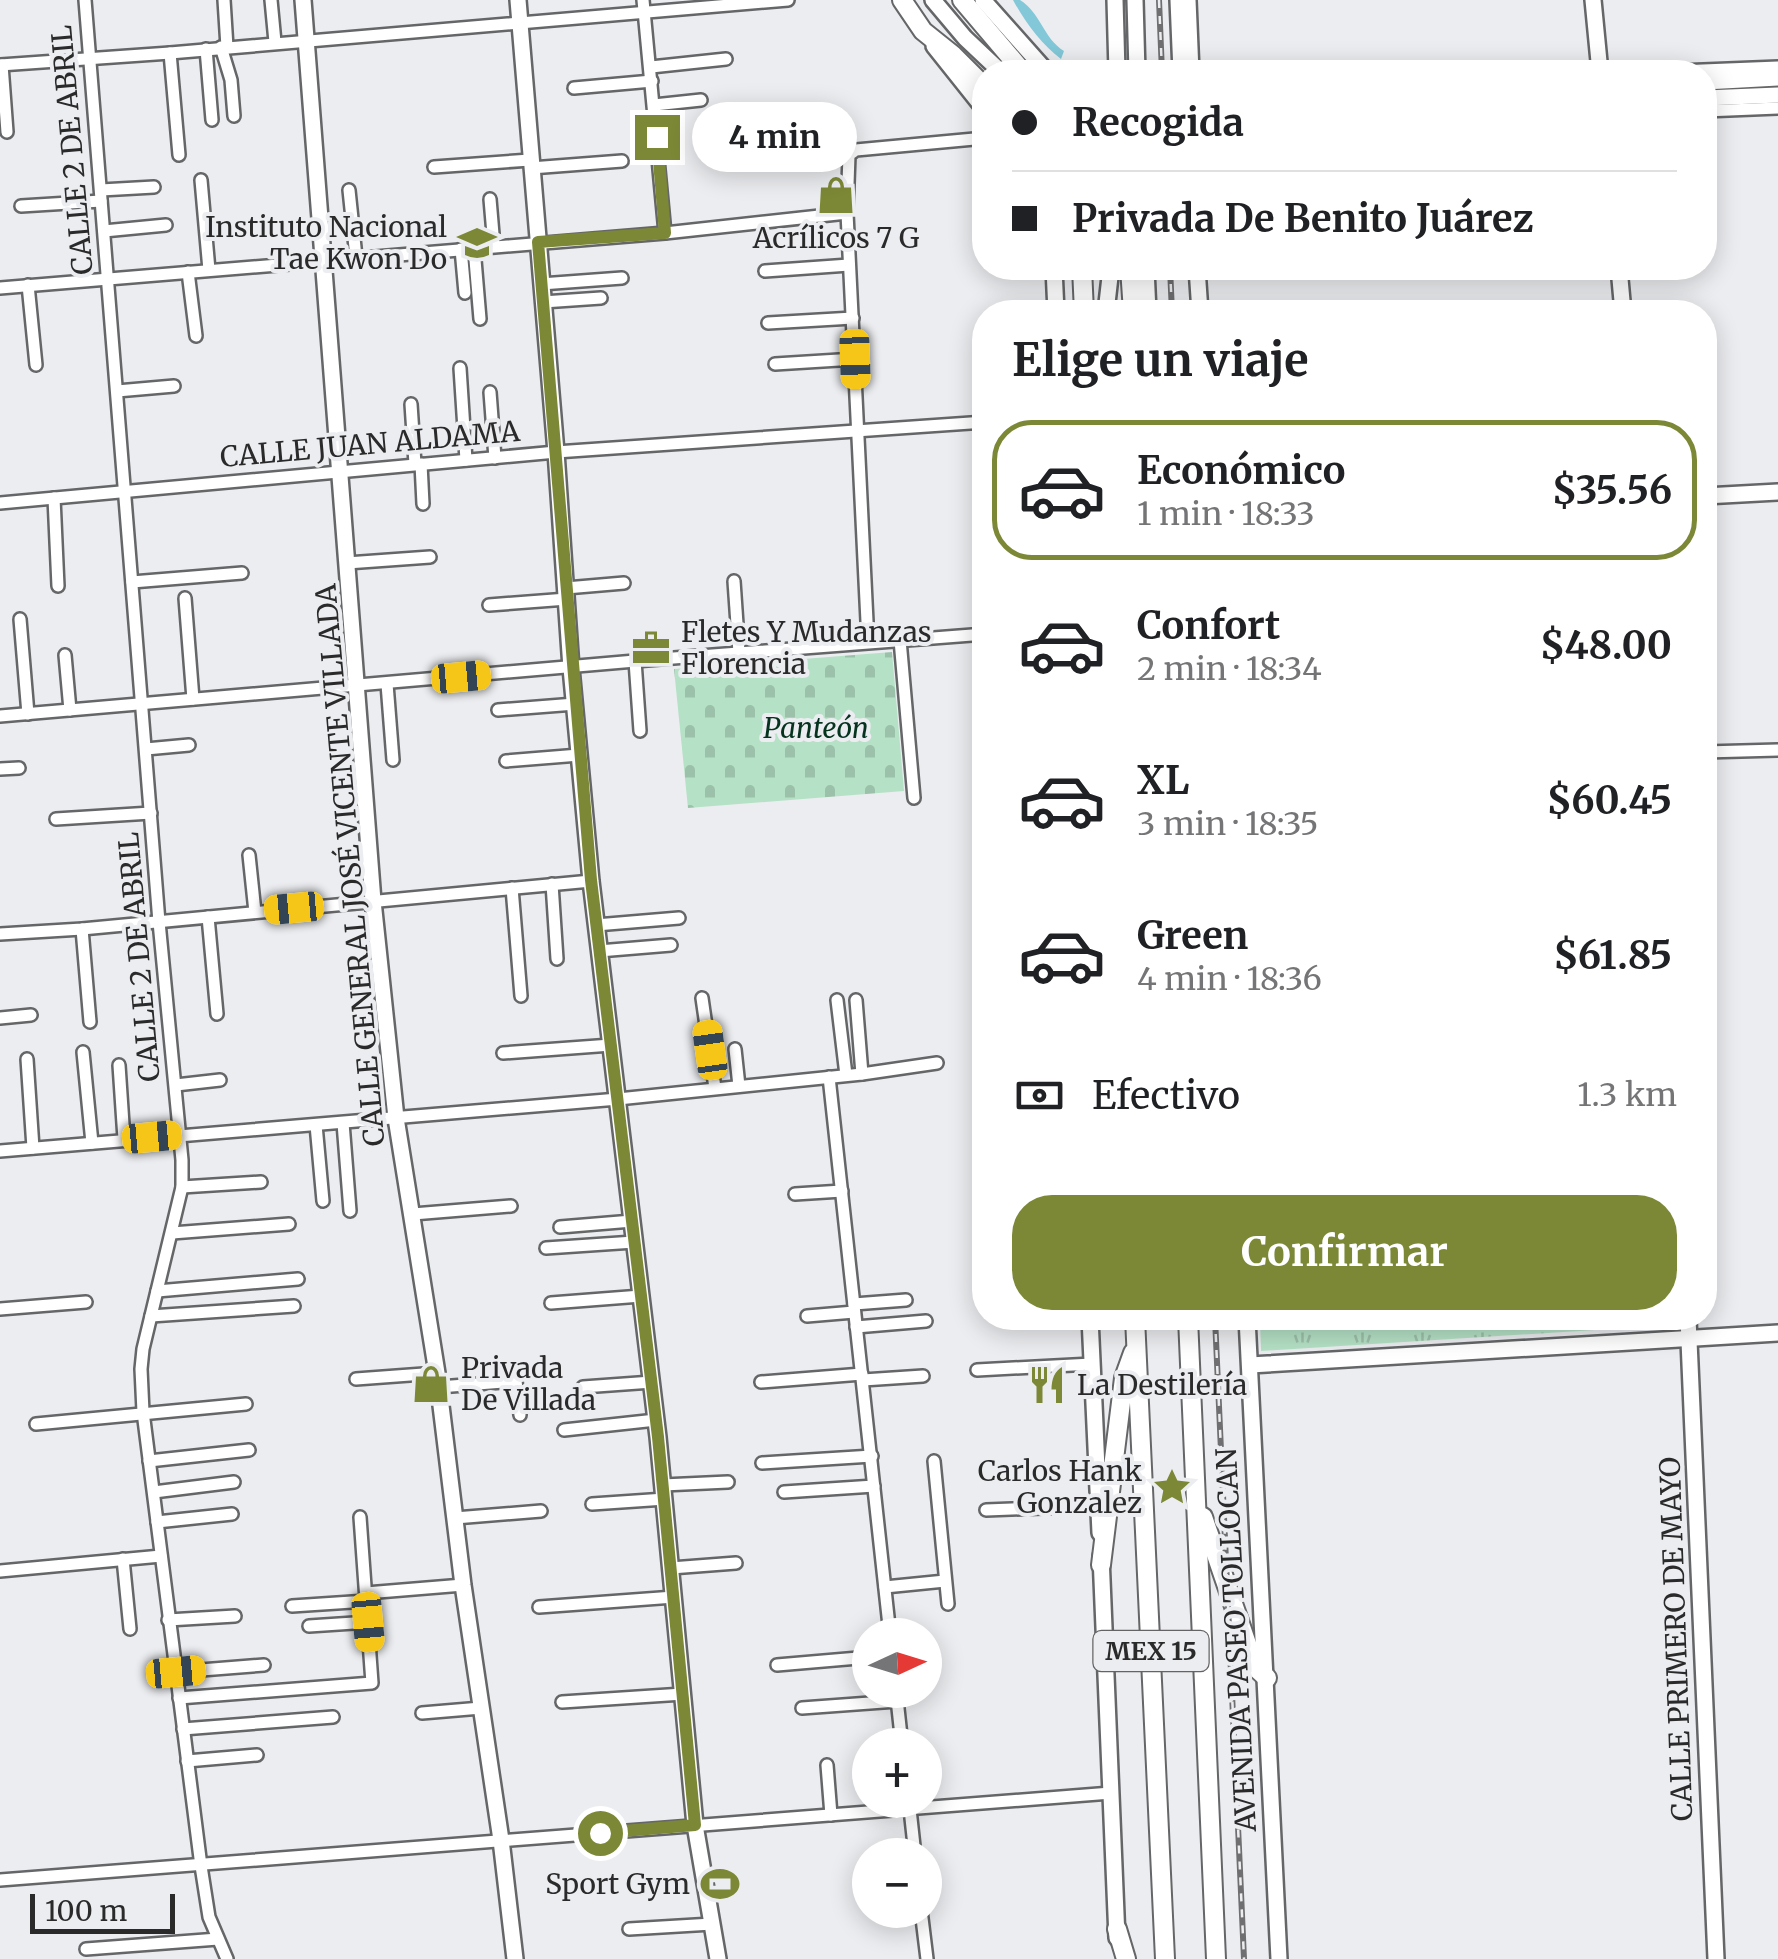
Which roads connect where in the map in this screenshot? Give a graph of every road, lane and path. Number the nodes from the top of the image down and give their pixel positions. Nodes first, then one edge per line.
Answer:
1 (84, 0) edge
2 (224, 0) edge
3 (272, 0) edge
4 (302, 0) edge
5 (518, 0) edge
6 (788, 0) edge
7 (902, 0) edge
8 (932, 0) edge
9 (962, 0) edge
10 (983, 0) edge
11 (1114, 0) edge
12 (1135, 0) edge
13 (1178, 0) edge
14 (1190, 0) edge
15 (1592, 0) edge
16 (644, 6) edge
17 (520, 22) junction
18 (923, 32) junction
19 (306, 40) junction
20 (274, 42) junction
21 (229, 47) junction
22 (206, 49) junction
23 (170, 53) junction
24 (90, 58) junction
25 (726, 59) dead end
26 (988, 60) edge
27 (1013, 60) edge
28 (1036, 60) edge
29 (1116, 60) edge
30 (1137, 60) edge
31 (1189, 60) edge
32 (1191, 60) edge
33 (1599, 60) edge
34 (1, 65) edge
35 (651, 67) junction
36 (1778, 67) edge
37 (1717, 69) edge
38 (972, 74) edge
39 (1778, 78) edge
40 (652, 81) junction
41 (1717, 81) edge
42 (574, 88) dead end
43 (972, 94) edge
44 (1778, 94) edge
45 (1717, 97) edge
46 (701, 100) dead end
47 (654, 105) junction
48 (1778, 108) edge
49 (1717, 111) edge
50 (234, 116) dead end
51 (212, 120) dead end
52 (7, 132) dead end
53 (972, 139) edge
54 (179, 155) dead end
55 (622, 161) dead end
56 (530, 164) junction
57 (434, 167) dead end
58 (201, 180) dead end
59 (154, 187) dead end
60 (349, 190) dead end
61 (101, 196) junction
62 (490, 199) dead end
63 (21, 206) dead end
64 (847, 213) junction
65 (166, 225) dead end
66 (104, 230) junction
67 (665, 233) junction
68 (538, 242) junction
69 (494, 246) junction
70 (468, 248) junction
71 (356, 258) junction
72 (322, 260) junction
73 (849, 265) junction
74 (208, 270) junction
75 (765, 271) dead end
76 (188, 272) junction
77 (108, 278) junction
78 (622, 278) dead end
79 (541, 284) junction
80 (28, 285) junction
81 (0, 288) edge
82 (464, 292) dead end
83 (601, 298) dead end
84 (543, 302) junction
85 (852, 318) junction
86 (480, 320) dead end
87 (768, 323) dead end
88 (196, 336) dead end
89 (855, 359) junction
90 (775, 364) dead end
91 (36, 366) dead end
92 (460, 368) dead end
93 (174, 386) dead end
94 (117, 391) junction
95 (490, 392) dead end
96 (411, 404) dead end
97 (972, 423) edge
98 (858, 431) junction
99 (556, 452) junction
100 (495, 458) junction
101 (466, 460) junction
102 (418, 464) junction
103 (340, 470) junction
104 (124, 492) junction
105 (1778, 492) edge
106 (1717, 495) edge
107 (54, 498) junction
108 (0, 502) edge
109 (424, 504) dead end
110 (430, 557) dead end
111 (348, 563) junction
112 (242, 573) dead end
113 (734, 581) dead end
114 (132, 582) junction
115 (624, 583) dead end
116 (58, 586) dead end
117 (566, 593) junction
118 (185, 598) dead end
119 (489, 605) dead end
120 (20, 619) dead end
121 (972, 635) edge
122 (900, 640) junction
123 (868, 642) junction
124 (739, 653) junction
125 (65, 655) dead end
126 (635, 661) junction
127 (571, 668) junction
128 (388, 684) junction
129 (356, 687) junction
130 (193, 699) junction
131 (142, 704) junction
132 (575, 704) junction
133 (70, 710) junction
134 (498, 710) dead end
135 (28, 714) junction
136 (0, 716) edge
137 (640, 731) dead end
138 (189, 745) dead end
139 (146, 748) junction
140 (1778, 750) edge
141 (1717, 752) edge
142 (579, 754) junction
143 (393, 760) dead end
144 (506, 760) dead end
145 (20, 768) dead end
146 (0, 769) edge
147 (914, 798) dead end
148 (151, 813) junction
149 (56, 818) dead end
150 (249, 855) dead end
151 (591, 880) junction
152 (552, 884) junction
153 (512, 888) junction
154 (373, 901) junction
155 (255, 912) junction
156 (208, 917) junction
157 (679, 918) dead end
158 (159, 922) junction
159 (596, 925) junction
160 (82, 929) junction
161 (0, 934) edge
162 (671, 944) dead end
163 (599, 951) junction
164 (557, 959) dead end
165 (521, 996) dead end
166 (702, 998) dead end
167 (837, 1000) dead end
168 (856, 1000) dead end
169 (217, 1014) dead end
170 (31, 1015) dead end
171 (0, 1018) edge
172 (90, 1022) dead end
173 (611, 1045) junction
174 (735, 1049) dead end
175 (83, 1052) dead end
176 (503, 1053) dead end
177 (27, 1059) dead end
178 (937, 1063) dead end
179 (119, 1064) dead end
180 (862, 1074) junction
181 (846, 1075) junction
182 (830, 1077) junction
183 (220, 1080) dead end
184 (176, 1085) junction
185 (738, 1086) junction
186 (715, 1088) junction
187 (618, 1100) junction
188 (396, 1118) junction
189 (343, 1123) junction
190 (316, 1125) junction
191 (180, 1135) junction
192 (124, 1140) junction
193 (92, 1143) junction
194 (33, 1148) junction
195 (0, 1151) edge
196 (262, 1182) dead end
197 (182, 1188) junction
198 (842, 1191) junction
199 (795, 1194) dead end
200 (323, 1201) dead end
201 (511, 1206) dead end
202 (350, 1211) dead end
203 (413, 1214) junction
204 (632, 1221) junction
205 (288, 1224) dead end
206 (560, 1227) dead end
207 (172, 1234) junction
208 (634, 1242) junction
209 (546, 1248) dead end
210 (298, 1279) dead end
211 (157, 1291) junction
212 (641, 1296) junction
213 (906, 1300) dead end
214 (86, 1302) dead end
215 (551, 1302) dead end
216 (294, 1306) dead end
217 (854, 1308) junction
218 (0, 1309) edge
219 (151, 1316) junction
220 (807, 1316) dead end
221 (926, 1321) dead end
222 (856, 1326) junction
223 (1091, 1330) edge
224 (1135, 1330) edge
225 (1188, 1330) edge
226 (1249, 1330) edge
227 (1689, 1330) edge
228 (1778, 1333) edge
229 (1689, 1338) junction
230 (1136, 1344) junction
231 (1092, 1364) junction
232 (1250, 1365) junction
233 (977, 1370) dead end
234 (924, 1376) dead end
235 (862, 1377) junction
236 (356, 1379) dead end
237 (438, 1380) junction
238 (652, 1382) junction
239 (761, 1382) dead end
240 (582, 1387) dead end
241 (246, 1404) dead end
242 (143, 1412) junction
243 (520, 1414) dead end
244 (656, 1420) junction
245 (36, 1424) dead end
246 (564, 1430) dead end
247 (249, 1450) dead end
248 (872, 1456) junction
249 (149, 1461) junction
250 (934, 1461) dead end
251 (762, 1463) dead end
252 (234, 1482) dead end
253 (728, 1482) dead end
254 (874, 1486) junction
255 (1195, 1490) junction
256 (154, 1492) junction
257 (664, 1492) junction
258 (784, 1492) dead end
259 (592, 1504) dead end
260 (1098, 1506) junction
261 (986, 1510) dead end
262 (540, 1511) dead end
263 (232, 1514) dead end
264 (360, 1516) dead end
265 (455, 1518) junction
266 (158, 1522) junction
267 (161, 1556) junction
268 (123, 1560) junction
269 (736, 1563) dead end
270 (1101, 1566) junction
271 (671, 1568) junction
272 (0, 1571) edge
273 (945, 1581) junction
274 (463, 1585) junction
275 (885, 1587) junction
276 (366, 1597) junction
277 (674, 1597) junction
278 (948, 1604) dead end
279 (292, 1606) dead end
280 (539, 1607) dead end
281 (235, 1616) dead end
282 (888, 1618) edge
283 (168, 1620) junction
284 (368, 1622) junction
285 (310, 1626) dead end
286 (130, 1629) dead end
287 (852, 1658) edge
288 (777, 1664) dead end
289 (264, 1666) dead end
290 (176, 1672) junction
291 (1267, 1678) junction
292 (683, 1694) junction
293 (180, 1698) junction
294 (852, 1701) edge
295 (562, 1702) dead end
296 (481, 1708) junction
297 (802, 1708) dead end
298 (422, 1713) dead end
299 (333, 1717) dead end
300 (183, 1729) junction
301 (256, 1754) dead end
302 (187, 1761) junction
303 (827, 1765) dead end
304 (1112, 1793) junction
305 (942, 1803) edge
306 (852, 1812) edge
307 (831, 1815) junction
308 (695, 1825) junction
309 (501, 1840) junction
310 (200, 1866) junction
311 (0, 1880) edge
312 (712, 1924) junction
313 (923, 1928) edge
314 (629, 1929) dead end
315 (1116, 1929) junction
316 (218, 1939) junction
317 (86, 1948) dead end
318 (227, 1959) edge
319 (514, 1959) edge
320 (718, 1959) edge
321 (926, 1959) edge
322 (1118, 1959) edge
323 (1126, 1959) edge
324 (1164, 1959) edge
325 (1216, 1959) edge
326 (1279, 1959) edge
327 (1716, 1959) edge

1 - 24 street, CALLE 2 DE ABRIL
2 - 21 street
3 - 20 street
4 - 19 main road, CALLE GENERAL JOSÉ VICENTE VILLADA
5 - 17 main road
6 - 16 street
7 - 18 highway
8 - 26 main road
9 - 27 highway
10 - 28 main road
11 - 29 main road
12 - 30 main road
13 - 31 main road
14 - 32 street
15 - 33 main road
16 - 17 street
16 - 35 street
17 - 19 street
17 - 56 main road
18 - 38 highway
18 - 43 main road
19 - 20 street
19 - 72 main road, CALLE GENERAL JOSÉ VICENTE VILLADA
20 - 21 street
21 - 22 street
21 - 50 street
22 - 23 street
22 - 51 street
23 - 24 street
23 - 54 street
24 - 34 street
24 - 61 street, CALLE 2 DE ABRIL
25 - 35 street
34 - 52 street
35 - 40 street
36 - 37 street
39 - 41 main road
40 - 42 street
40 - 47 street
44 - 45 main road
46 - 47 street
47 - 67 street
48 - 49 street
53 - 64 street
55 - 56 street
56 - 57 street
56 - 68 main road
58 - 74 street
59 - 61 street
60 - 71 street
61 - 63 street
61 - 66 street, CALLE 2 DE ABRIL
62 - 69 street
64 - 67 street
64 - 73 street
65 - 66 street
66 - 77 street, CALLE 2 DE ABRIL
67 - 68 street
68 - 69 street
68 - 79 main road
69 - 70 street
70 - 71 street
70 - 82 street
70 - 86 street
71 - 72 street
72 - 74 street
72 - 103 main road, CALLE GENERAL JOSÉ VICENTE VILLADA
73 - 75 street
73 - 85 street
74 - 76 street
76 - 77 street
76 - 88 street
77 - 80 street
77 - 94 street, CALLE 2 DE ABRIL
78 - 79 street
79 - 84 main road
80 - 81 street
80 - 91 street
83 - 84 street
84 - 99 main road
85 - 87 street
85 - 89 street
89 - 90 street
89 - 98 street
92 - 101 street
93 - 94 street
94 - 104 street, CALLE 2 DE ABRIL
95 - 100 street
96 - 102 street
97 - 98 street, CALLE JUAN ALDAMA
98 - 99 street, CALLE JUAN ALDAMA
98 - 123 street
99 - 100 street, CALLE JUAN ALDAMA
99 - 117 main road
100 - 101 street, CALLE JUAN ALDAMA
101 - 102 street, CALLE JUAN ALDAMA
102 - 103 street, CALLE JUAN ALDAMA
102 - 109 street
103 - 104 street, CALLE JUAN ALDAMA
103 - 111 main road, CALLE GENERAL JOSÉ VICENTE VILLADA
104 - 107 street, CALLE JUAN ALDAMA
104 - 114 street, CALLE 2 DE ABRIL
105 - 106 main road
107 - 108 street, CALLE JUAN ALDAMA
107 - 116 street
110 - 111 street
111 - 129 main road, CALLE GENERAL JOSÉ VICENTE VILLADA
112 - 114 street
113 - 124 street
114 - 131 street, CALLE 2 DE ABRIL
115 - 117 street
117 - 119 street
117 - 127 main road
118 - 130 street
120 - 135 street
121 - 122 street
122 - 123 street
122 - 147 street
123 - 124 street
124 - 126 street
125 - 133 street
126 - 127 street
126 - 137 street
127 - 128 street
127 - 132 main road
128 - 129 street
128 - 143 street
129 - 130 street
129 - 154 main road, CALLE GENERAL JOSÉ VICENTE VILLADA
130 - 131 street
131 - 133 street
131 - 139 street, CALLE 2 DE ABRIL
132 - 134 street
132 - 142 main road
133 - 135 street
135 - 136 street
138 - 139 street
139 - 148 street, CALLE 2 DE ABRIL
140 - 141 street
142 - 144 street
142 - 151 main road
145 - 146 street
148 - 149 street
148 - 158 street, CALLE 2 DE ABRIL
150 - 155 street
151 - 152 street
151 - 159 main road
152 - 153 street
152 - 164 street
153 - 154 street
153 - 165 street
154 - 155 street
154 - 188 main road, CALLE GENERAL JOSÉ VICENTE VILLADA
155 - 156 street
156 - 158 street
156 - 169 street
157 - 159 street
158 - 160 street
158 - 184 street, CALLE 2 DE ABRIL
159 - 163 main road
160 - 161 street
160 - 172 street
162 - 163 street
163 - 173 main road
166 - 186 street
167 - 181 street
168 - 180 street
170 - 171 street
173 - 176 street
173 - 187 main road
174 - 185 street
175 - 193 street
177 - 194 street
178 - 180 street
179 - 192 street
180 - 181 street
181 - 182 street
182 - 185 street
182 - 198 street
183 - 184 street
184 - 191 street, CALLE 2 DE ABRIL
185 - 186 street
186 - 187 street
187 - 188 street
187 - 204 main road
188 - 189 street
188 - 203 main road, CALLE GENERAL JOSÉ VICENTE VILLADA
189 - 190 street
189 - 202 street
190 - 191 street
190 - 200 street
191 - 192 street
191 - 197 street, CALLE 2 DE ABRIL
192 - 193 street
193 - 194 street
194 - 195 street
196 - 197 street
197 - 207 street, CALLE 2 DE ABRIL
198 - 199 street
198 - 217 street
201 - 203 street
203 - 237 main road, CALLE GENERAL JOSÉ VICENTE VILLADA
204 - 206 street
204 - 208 main road
205 - 207 street
207 - 211 street, CALLE 2 DE ABRIL
208 - 209 street
208 - 212 main road
210 - 211 street
211 - 219 street, CALLE 2 DE ABRIL
212 - 215 street
212 - 238 main road
213 - 217 street
214 - 218 street
216 - 219 street
217 - 220 street
217 - 222 street
219 - 242 street, CALLE 2 DE ABRIL
221 - 222 street
222 - 235 street
223 - 231 main road
224 - 230 highway, MEX 15
225 - 255 highway, MEX 15
226 - 232 main road, AVENIDA PASEO TOLLOCAN
227 - 229 main road, CALLE PRIMERO DE MAYO
228 - 229 main road
229 - 232 main road
229 - 327 main road, CALLE PRIMERO DE MAYO
230 - 270 highway
230 - 324 highway, MEX 15
231 - 233 street
231 - 260 main road
232 - 291 main road, AVENIDA PASEO TOLLOCAN
234 - 235 street
235 - 239 street
235 - 248 street
236 - 237 street
237 - 243 street
237 - 265 main road, CALLE GENERAL JOSÉ VICENTE VILLADA
238 - 240 street
238 - 244 main road
241 - 242 street
242 - 245 street
242 - 249 street, CALLE 2 DE ABRIL
244 - 246 street
244 - 257 main road
247 - 249 street
248 - 251 street
248 - 254 street
249 - 256 street, CALLE 2 DE ABRIL
250 - 273 street
252 - 256 street
253 - 257 street
254 - 258 street
254 - 275 street
255 - 291 highway
255 - 325 highway, MEX 15
256 - 266 street, CALLE 2 DE ABRIL
257 - 259 street
257 - 271 main road
260 - 261 street
260 - 270 main road
262 - 265 street
263 - 266 street
264 - 276 street
265 - 274 main road, CALLE GENERAL JOSÉ VICENTE VILLADA
266 - 267 street, CALLE 2 DE ABRIL
267 - 268 street
267 - 283 street, CALLE 2 DE ABRIL
268 - 272 street
268 - 286 street
269 - 271 street
270 - 304 main road
271 - 277 main road
273 - 275 street
273 - 278 street
274 - 276 street
274 - 296 main road, CALLE GENERAL JOSÉ VICENTE VILLADA
275 - 282 street
276 - 279 street
276 - 284 street
277 - 280 street
277 - 292 main road
281 - 283 street
283 - 290 street, CALLE 2 DE ABRIL
284 - 285 street
284 - 293 street
287 - 288 street
289 - 290 street
290 - 293 street, CALLE 2 DE ABRIL
291 - 326 main road, AVENIDA PASEO TOLLOCAN
292 - 295 street
292 - 308 main road
293 - 300 street, CALLE 2 DE ABRIL
294 - 297 street
296 - 298 street
296 - 309 main road, CALLE GENERAL JOSÉ VICENTE VILLADA
299 - 300 street
300 - 302 street, CALLE 2 DE ABRIL
301 - 302 street
302 - 310 street, CALLE 2 DE ABRIL
303 - 307 street
304 - 305 street
304 - 315 main road
306 - 307 street
307 - 308 street
308 - 309 street
308 - 312 main road
309 - 310 street
309 - 319 main road, CALLE GENERAL JOSÉ VICENTE VILLADA
310 - 311 street
310 - 316 street, CALLE 2 DE ABRIL
312 - 314 street
312 - 320 main road
313 - 321 street
315 - 322 main road
315 - 323 highway
316 - 317 street
316 - 318 street, CALLE 2 DE ABRIL

